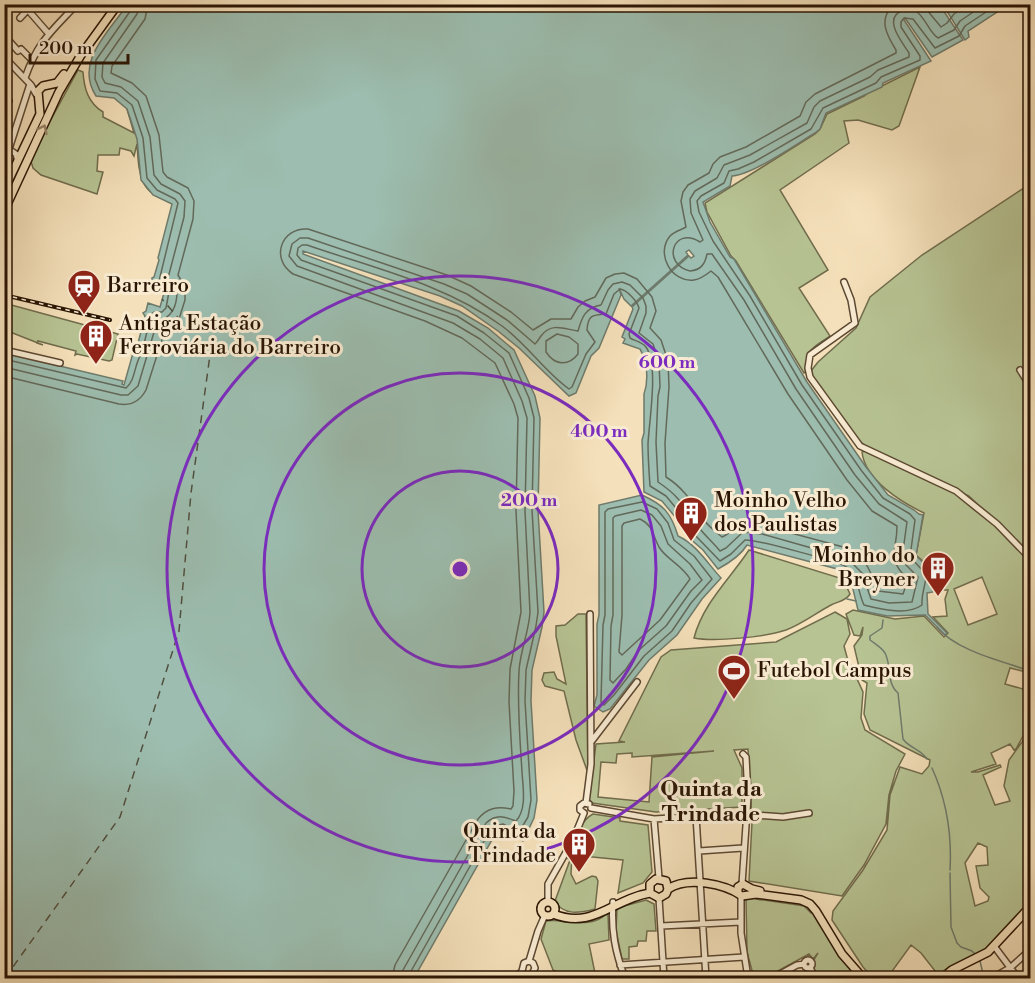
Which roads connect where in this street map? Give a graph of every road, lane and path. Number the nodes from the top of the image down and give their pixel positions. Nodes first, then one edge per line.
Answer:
1 (12, 4) edge
2 (33, 4) edge
3 (67, 4) edge
4 (77, 4) edge
5 (112, 4) edge
6 (118, 4) edge
7 (5, 10) edge
8 (28, 10) junction
9 (72, 10) junction
10 (20, 18) dead end
11 (48, 33) junction
12 (10, 42) dead end
13 (5, 59) edge
14 (32, 59) junction
15 (25, 78) junction
16 (30, 84) junction
17 (46, 86) junction
18 (4, 94) edge
19 (38, 97) junction
20 (56, 101) junction
21 (4, 109) edge
22 (25, 146) junction
23 (8, 148) edge
24 (18, 163) junction
25 (4, 165) edge
26 (13, 173) junction
27 (4, 190) edge
28 (4, 211) edge
29 (844, 282) dead end
30 (4, 350) edge
31 (60, 363) dead end
32 (1020, 370) dead end
33 (1030, 386) edge
34 (1030, 558) edge
35 (590, 614) dead end
36 (637, 682) dead end
37 (593, 742) junction
38 (743, 754) dead end
39 (586, 803) junction
40 (591, 808) junction
41 (584, 813) junction
42 (808, 813) dead end
43 (746, 814) junction
44 (696, 816) junction
45 (654, 819) junction
46 (743, 849) junction
47 (699, 851) junction
48 (700, 881) junction
49 (664, 883) junction
50 (650, 890) junction
51 (743, 890) junction
52 (659, 898) junction
53 (548, 902) junction
54 (612, 908) junction
55 (1027, 910) edge
56 (551, 913) junction
57 (1030, 920) edge
58 (741, 922) junction
59 (703, 924) junction
60 (661, 926) junction
61 (994, 946) junction
62 (1030, 950) edge
63 (744, 957) junction
64 (705, 959) junction
65 (529, 961) junction
66 (663, 962) junction
67 (620, 965) junction
68 (1010, 968) junction
69 (522, 971) junction
70 (534, 976) edge
71 (515, 978) edge
72 (625, 978) edge
73 (664, 978) edge
74 (706, 978) edge
75 (748, 978) edge
76 (773, 978) edge
77 (816, 978) edge
78 (865, 978) edge
79 (942, 978) edge
80 (992, 978) edge
81 (1018, 978) edge

1 - 7 street
2 - 8 street
3 - 9 street
4 - 9 street
5 - 17 main road
6 - 20 main road
8 - 10 street
8 - 11 street
9 - 11 street
11 - 14 street
12 - 14 street
13 - 15 street
14 - 15 street
15 - 16 street
16 - 17 street
16 - 19 street
16 - 23 street
17 - 19 main road
17 - 20 main road
18 - 21 street
19 - 22 main road
28 -> 20 main road
22 - 23 street
22 - 24 main road
23 - 24 street
24 - 26 main road
25 - 26 street
26 - 27 main road
29 - 34 street
30 - 31 street
32 - 33 street
35 - 37 street
36 - 37 street
37 - 39 street
38 - 43 street
39 - 40 street
39 - 41 street
40 - 41 street
40 - 45 street
41 - 53 street
42 - 43 street
43 - 44 street
43 - 46 street
44 - 45 street
44 - 47 street
45 - 49 street
46 - 47 street
46 - 51 street
47 - 48 street
48 - 49 main road
48 - 51 main road
48 - 59 street
49 - 50 main road
49 - 52 main road
50 - 52 main road
50 - 54 main road
51 - 58 street
51 - 78 main road
52 - 60 street
53 - 56 main road
53 - 56 main road
54 - 56 main road
54 - 67 street
55 - 57 street
55 - 61 main road
56 - 65 street
58 - 59 street
58 - 63 street
59 - 60 street
59 - 64 street
60 - 66 street
61 - 68 street
61 - 79 main road
62 - 68 street
63 - 64 street
63 - 75 street
64 - 66 street
64 - 74 street
65 - 69 street
65 - 70 street
66 - 67 street
66 - 73 street
67 - 72 street
68 - 80 street
68 - 81 street
69 - 70 street
69 - 71 street
76 - 77 street

